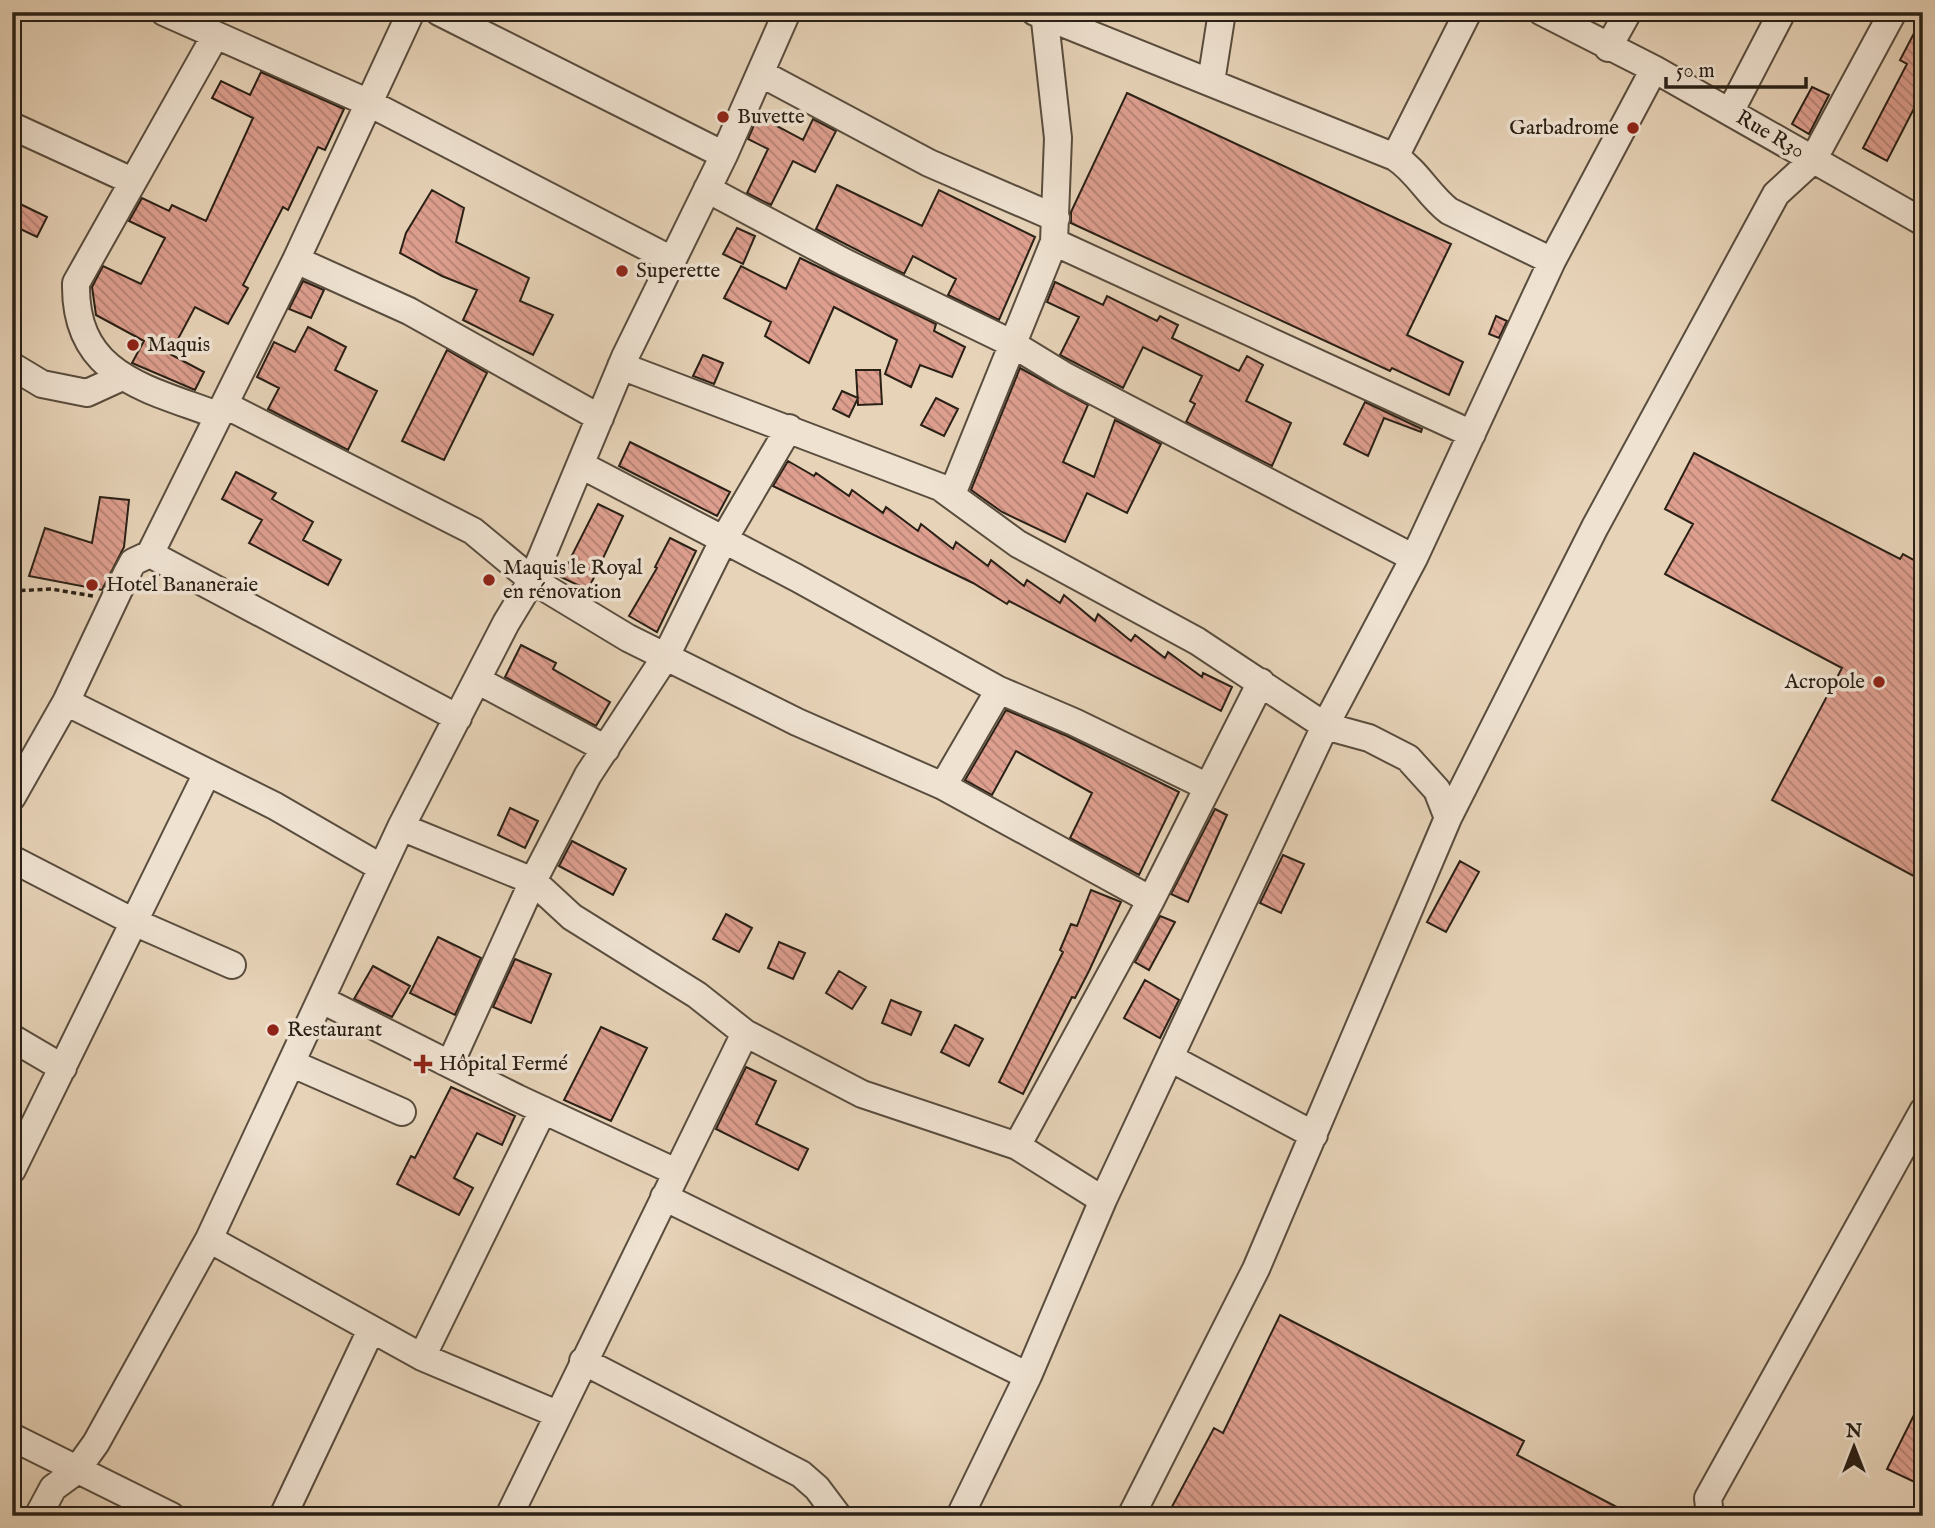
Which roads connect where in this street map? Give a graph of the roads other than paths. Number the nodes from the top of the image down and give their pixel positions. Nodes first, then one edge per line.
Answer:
1 (164, 12) edge
2 (411, 12) edge
3 (439, 12) edge
4 (787, 12) edge
5 (1222, 12) edge
6 (1468, 12) edge
7 (1542, 12) edge
8 (1628, 12) edge
9 (1782, 12) edge
10 (1893, 12) edge
11 (1041, 14) edge
12 (215, 36) junction
13 (1608, 48) junction
14 (1654, 69) junction
15 (760, 74) junction
16 (1211, 82) junction
17 (369, 103) junction
18 (1730, 112) junction
19 (12, 126) edge
20 (724, 155) junction
21 (1395, 157) junction
22 (1813, 160) junction
23 (132, 181) junction
24 (707, 189) junction
25 (1923, 222) edge
26 (1055, 230) junction
27 (296, 260) junction
28 (672, 260) junction
29 (1552, 261) junction
30 (1012, 343) junction
31 (12, 366) edge
32 (621, 366) junction
33 (122, 377) junction
34 (221, 410) junction
35 (600, 418) junction
36 (789, 428) junction
37 (1472, 434) junction
38 (581, 464) junction
39 (952, 494) junction
40 (723, 540) junction
41 (150, 554) junction
42 (1414, 558) junction
43 (532, 580) junction
44 (666, 656) junction
45 (477, 680) junction
46 (1261, 682) junction
47 (999, 690) junction
48 (66, 702) junction
49 (458, 718) junction
50 (1325, 726) junction
51 (606, 749) junction
52 (207, 773) junction
53 (943, 786) junction
54 (1208, 787) junction
55 (12, 797) edge
56 (1448, 818) junction
57 (401, 827) junction
58 (12, 859) edge
59 (382, 868) junction
60 (533, 881) junction
61 (1151, 900) junction
62 (134, 922) junction
63 (232, 965) dead end
64 (322, 1000) junction
65 (745, 1033) junction
66 (12, 1038) edge
67 (1172, 1059) junction
68 (293, 1063) junction
69 (450, 1064) junction
70 (64, 1068) junction
71 (544, 1110) junction
72 (1923, 1111) edge
73 (402, 1112) dead end
74 (1314, 1135) junction
75 (1017, 1146) junction
76 (12, 1170) edge
77 (676, 1172) junction
78 (664, 1197) junction
79 (1103, 1200) junction
80 (209, 1239) junction
81 (371, 1330) junction
82 (422, 1357) junction
83 (583, 1361) junction
84 (1028, 1376) junction
85 (557, 1414) junction
86 (12, 1437) edge
87 (75, 1471) junction
88 (38, 1516) edge
89 (171, 1516) edge
90 (283, 1516) edge
91 (509, 1516) edge
92 (838, 1516) edge
93 (960, 1516) edge
94 (1131, 1516) edge
95 (1710, 1516) edge

1 - 12 street
2 - 17 street
3 - 20 street
4 - 15 street
5 - 16 street
6 - 21 street
7 - 13 street, Rue R30
8 - 13 street
9 - 18 street
10 - 22 street
11 - 16 street
11 - 26 street
12 - 17 street
12 - 23 street
13 - 14 street, Rue R30
14 - 18 street, Rue R30
14 - 29 street
15 - 20 street
15 - 26 street
16 - 21 street
17 - 27 street
17 - 28 street
18 - 22 street, Rue R30
19 - 23 street
20 - 24 street
21 - 29 street
22 - 25 street, Rue R30
22 - 56 street
23 - 33 street
24 - 28 street
24 - 30 street
26 - 30 street
26 - 37 street
27 - 34 street
27 - 35 street
28 - 32 street
29 - 37 street
30 - 39 street
30 - 42 street
31 - 33 street
32 - 35 street
32 - 36 street
33 - 34 street
34 - 41 street
34 - 43 street
35 - 38 street
36 - 39 street
36 - 40 street
37 - 42 street
38 - 40 street
38 - 43 street
39 - 46 street
40 - 44 street
40 - 47 street
41 - 48 street
41 - 49 street
42 - 50 street
43 - 44 street
43 - 45 street
44 - 51 street
44 - 53 street
45 - 49 street
45 - 51 street
46 - 50 street
46 - 54 street
47 - 53 street
47 - 54 street
48 - 52 street
48 - 55 street
49 - 57 street
50 - 56 street
50 - 67 street
51 - 60 street
52 - 59 street
52 - 62 street
53 - 61 street
54 - 61 street
56 - 74 street
57 - 59 street
57 - 60 street
58 - 62 street
59 - 64 street
60 - 65 street
60 - 69 street
61 - 75 street
62 - 63 street
62 - 70 street
64 - 68 street
64 - 69 street
65 - 75 street
65 - 77 street
66 - 70 street
67 - 74 street
67 - 79 street
68 - 73 street
68 - 80 street
69 - 71 street
70 - 76 street
71 - 77 street
71 - 82 street
72 - 95 street
74 - 94 street
75 - 79 street
77 - 78 street
78 - 83 street
78 - 84 street
79 - 84 street
80 - 81 street
80 - 87 street
81 - 82 street
81 - 90 street
82 - 85 street
83 - 85 street
83 - 92 street
84 - 93 street
85 - 91 street
86 - 87 street
87 - 88 street
87 - 89 street

